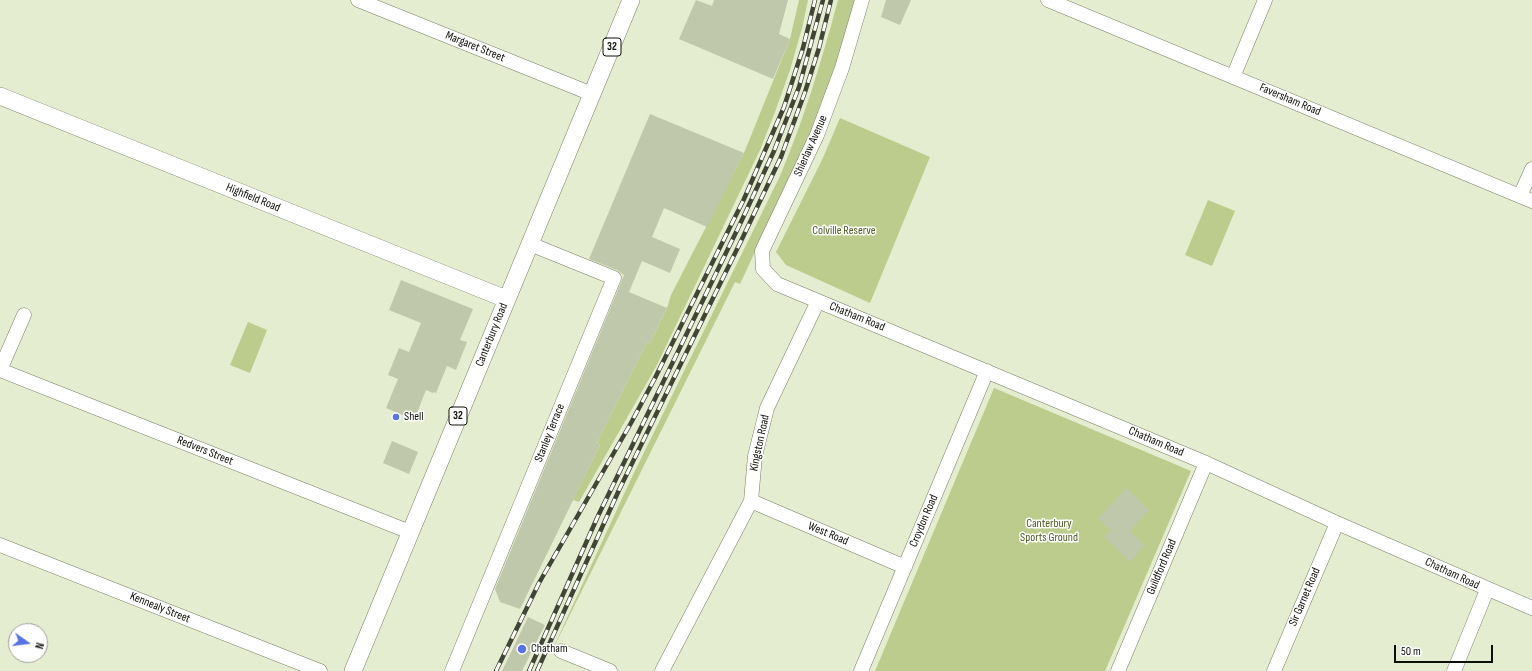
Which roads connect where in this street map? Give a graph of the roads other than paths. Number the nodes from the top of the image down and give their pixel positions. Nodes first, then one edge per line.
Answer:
1 (358, 0) edge
2 (631, 0) edge
3 (862, 0) edge
4 (1048, 0) edge
5 (1265, 0) edge
6 (1064, 3) edge
7 (1233, 77) junction
8 (592, 94) junction
9 (0, 96) edge
10 (1532, 169) edge
11 (1526, 199) edge
12 (530, 244) junction
13 (777, 284) joint
14 (506, 299) junction
15 (818, 301) junction
16 (24, 315) dead end
17 (0, 370) edge
18 (987, 371) junction
19 (1206, 463) junction
20 (751, 501) junction
21 (1337, 523) junction
22 (410, 532) junction
23 (0, 545) edge
24 (905, 567) junction
25 (1487, 590) junction
26 (1532, 608) edge
27 (562, 650) dead end
28 (320, 671) edge
29 (353, 671) edge
30 (452, 671) edge
31 (610, 671) edge
32 (662, 671) edge
33 (861, 671) edge
34 (1118, 671) edge
35 (1274, 671) edge
36 (1454, 671) edge

1 - 8 street, Margaret Street
2 - 8 main road, Canterbury Road / 32
3 - 13 street, Shierlaw Avenue
4 - 6 street, Faversham Road
5 - 7 street
6 - 7 street, Faversham Road
7 - 11 street, Faversham Road
8 - 12 main road, Canterbury Road / 32
9 - 14 main road, Highfield Road
10 - 11 street
12 - 14 main road, Canterbury Road / 32
12 - 30 street, Stanley Terrace
13 - 15 street, Chatham Road
14 - 22 main road, Canterbury Road / 32
15 - 18 street, Chatham Road
15 - 20 street, Kingston Road
16 - 17 street, Redvers Street
17 - 22 street, Redvers Street
18 - 19 street, Chatham Road
18 - 24 street, Croydon Road
19 - 21 street, Chatham Road
19 - 34 street, Guildford Road
20 - 24 street, West Road
20 - 32 street, Kingston Road
21 - 25 street, Chatham Road
21 - 35 street, Sir Garnet Road
22 - 29 main road, Canterbury Road / 32
23 - 28 street, Kennealy Street
24 - 33 street, Croydon Road
25 - 26 street, Chatham Road
25 - 36 street
27 - 31 street

